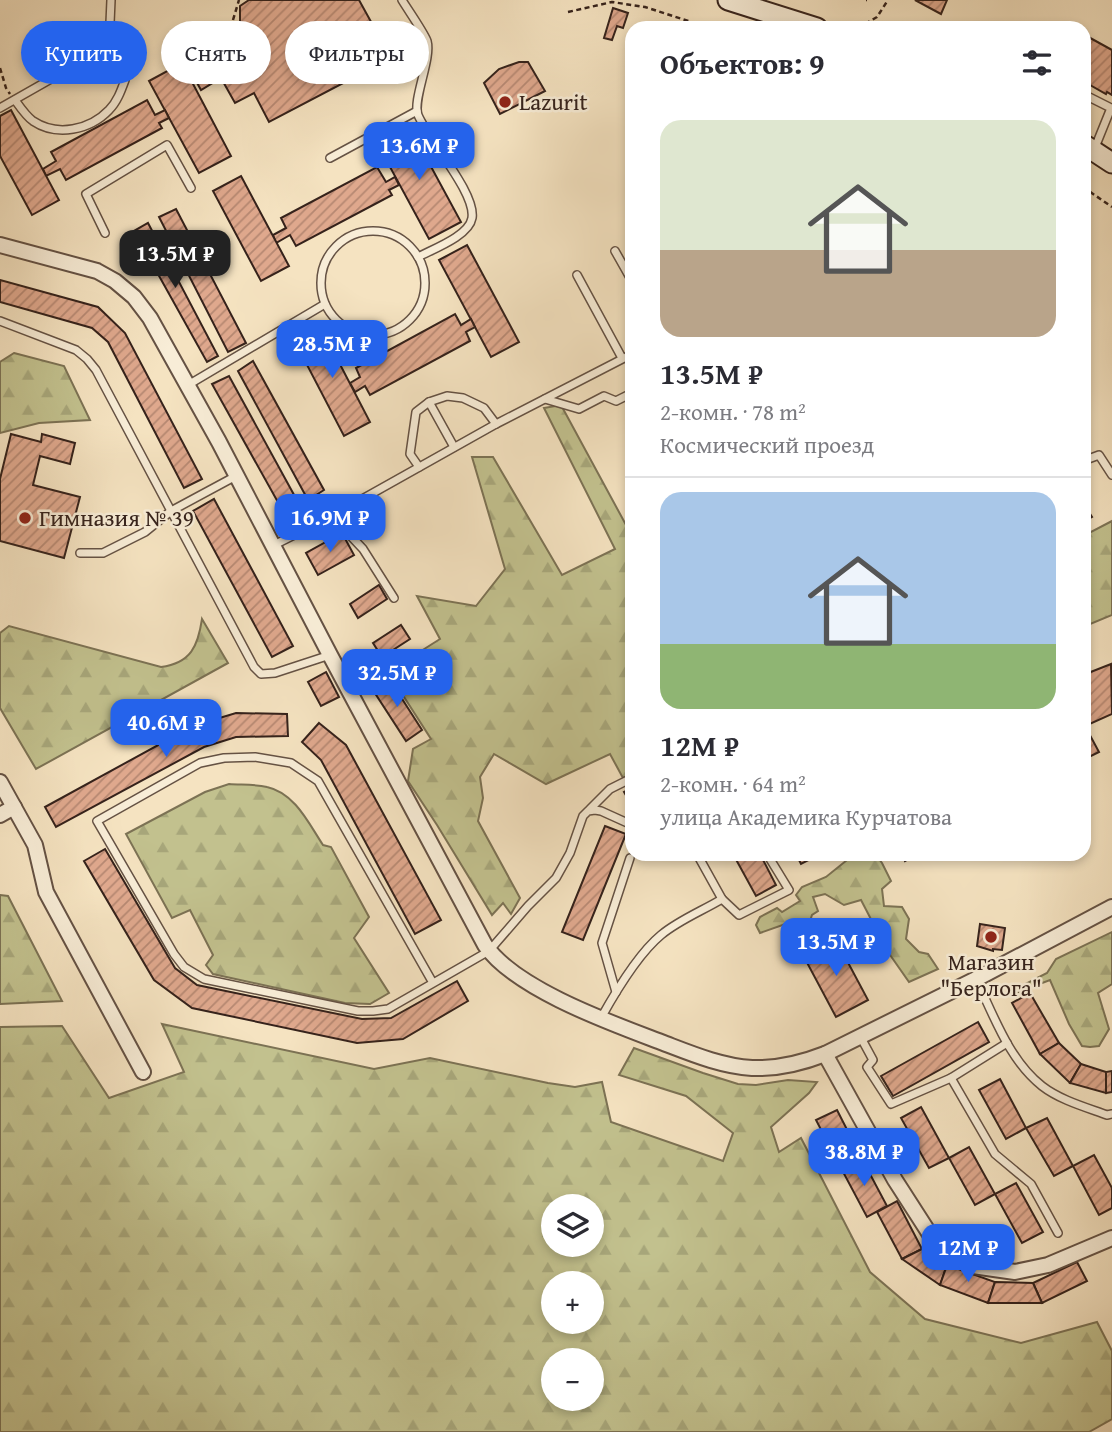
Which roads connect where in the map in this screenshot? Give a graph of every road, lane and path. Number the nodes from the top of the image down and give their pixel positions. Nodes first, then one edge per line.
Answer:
1 (111, 0) edge
2 (239, 0) edge
3 (402, 0) edge
4 (728, 0) edge
5 (888, 0) edge
6 (568, 12) dead end
7 (233, 20) dead end
8 (110, 21) edge
9 (687, 21) edge
10 (795, 21) edge
11 (871, 21) edge
12 (0, 68) edge
13 (42, 84) edge
14 (124, 84) edge
15 (1091, 98) edge
16 (15, 100) junction
17 (0, 108) edge
18 (416, 111) junction
19 (1091, 143) edge
20 (1091, 148) edge
21 (330, 158) dead end
22 (1112, 163) edge
23 (191, 188) dead end
24 (1091, 193) edge
25 (1112, 207) edge
26 (105, 233) dead end
27 (0, 245) edge
28 (615, 251) dead end
29 (418, 257) junction
30 (625, 269) edge
31 (577, 275) dead end
32 (325, 304) junction
33 (0, 321) edge
34 (625, 357) edge
35 (622, 358) junction
36 (188, 385) junction
37 (625, 396) edge
38 (544, 398) junction
39 (429, 402) junction
40 (496, 424) junction
41 (454, 447) junction
42 (1091, 458) edge
43 (419, 467) junction
44 (1112, 475) edge
45 (236, 476) junction
46 (171, 511) junction
47 (332, 516) junction
48 (274, 545) junction
49 (80, 553) dead end
50 (394, 598) dead end
51 (330, 655) junction
52 (0, 782) edge
53 (625, 782) edge
54 (14, 807) junction
55 (590, 810) junction
56 (0, 815) edge
57 (625, 822) edge
58 (629, 861) edge
59 (701, 861) edge
60 (771, 861) edge
61 (722, 899) junction
62 (1112, 907) edge
63 (489, 951) junction
64 (976, 979) junction
65 (433, 984) junction
66 (616, 992) junction
67 (601, 1018) junction
68 (860, 1037) junction
69 (1007, 1043) junction
70 (825, 1054) junction
71 (142, 1072) dead end
72 (951, 1078) junction
73 (1112, 1114) edge
74 (1058, 1233) dead end
75 (1112, 1238) edge

1 - 8 lane
2 - 7 path
3 - 18 lane
4 - 10 main road
5 - 11 path
6 - 9 path
12 - 16 path
13 - 16 lane
14 - 16 lane
15 - 19 lane
16 - 17 lane
18 - 21 lane
18 - 29 lane
20 - 22 main road
23 - 26 lane
24 - 25 path
27 - 36 street
28 - 30 lane
29 - 32 lane
29 - 32 lane
31 - 35 lane
32 - 36 lane
33 - 46 lane
34 - 35 lane
35 - 38 lane
36 - 45 street
37 - 38 lane
38 - 40 lane
39 - 40 lane
39 - 41 lane
39 - 43 lane
40 - 41 lane
41 - 43 lane
42 - 44 lane
43 - 47 lane
45 - 46 lane
45 - 48 street
46 - 49 lane
46 - 51 lane
47 - 48 lane
47 - 50 lane
48 - 51 street
51 - 63 street
52 - 54 street
53 - 55 lane
54 - 56 street
54 - 71 street
55 - 57 lane
55 - 63 lane
58 - 66 lane
59 - 61 lane
60 - 61 lane
61 - 66 lane
62 - 64 street
63 - 65 lane
63 - 67 street
64 - 68 street
64 - 69 lane
65 - 65 lane
66 - 67 lane
67 - 70 street
68 - 70 street
68 - 72 lane
69 - 72 lane
69 - 73 lane
70 - 75 street
72 - 74 lane

